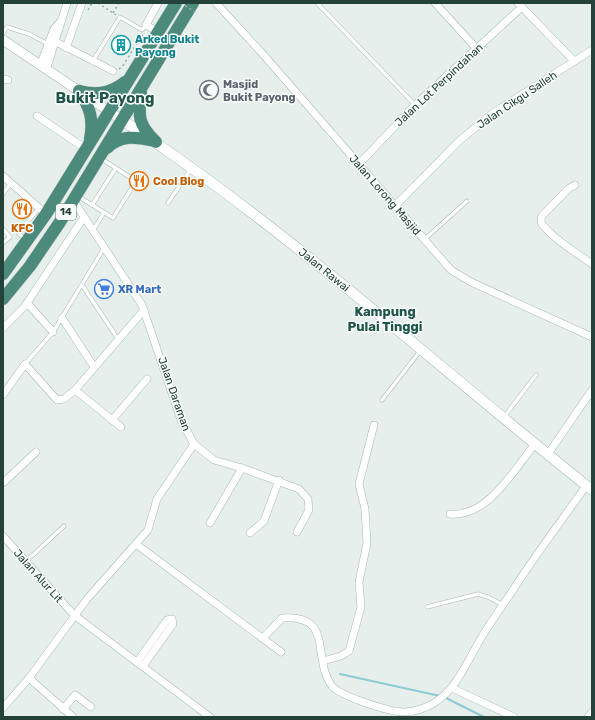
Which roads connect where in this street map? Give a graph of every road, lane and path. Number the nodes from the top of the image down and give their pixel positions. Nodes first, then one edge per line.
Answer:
1 (67, 3) edge
2 (82, 3) edge
3 (98, 3) edge
4 (119, 3) edge
5 (158, 3) edge
6 (176, 3) edge
7 (180, 3) edge
8 (216, 3) edge
9 (317, 3) edge
10 (435, 3) edge
11 (520, 5) edge
12 (196, 8) edge
13 (113, 13) junction
14 (120, 17) junction
15 (61, 21) junction
16 (144, 28) junction
17 (158, 32) junction
18 (3, 33) edge
19 (3, 40) edge
20 (56, 42) junction
21 (48, 44) junction
22 (66, 48) junction
23 (477, 49) junction
24 (592, 50) edge
25 (93, 61) junction
26 (574, 61) junction
27 (44, 65) junction
28 (113, 71) joint
29 (128, 80) junction
30 (141, 89) junction
31 (80, 91) junction
32 (415, 105) junction
33 (109, 111) junction
34 (37, 116) dead end
35 (122, 120) junction
36 (156, 142) junction
37 (88, 146) junction
38 (101, 155) junction
39 (358, 165) junction
40 (116, 168) junction
41 (191, 168) junction
42 (3, 176) edge
43 (11, 183) junction
44 (575, 186) dead end
45 (3, 194) edge
46 (75, 198) junction
47 (467, 200) dead end
48 (168, 203) dead end
49 (92, 205) junction
50 (395, 206) junction
51 (43, 211) junction
52 (104, 213) junction
53 (84, 217) junction
54 (3, 229) edge
55 (93, 230) junction
56 (424, 240) junction
57 (3, 243) edge
58 (105, 248) junction
59 (592, 264) edge
60 (3, 274) edge
61 (82, 285) junction
62 (3, 299) edge
63 (27, 303) junction
64 (144, 310) junction
65 (62, 318) junction
66 (3, 328) edge
67 (53, 332) junction
68 (592, 337) edge
69 (118, 339) junction
70 (421, 350) junction
71 (25, 364) junction
72 (94, 367) junction
73 (536, 375) dead end
74 (147, 378) dead end
75 (75, 390) junction
76 (592, 390) edge
77 (3, 396) edge
78 (382, 400) dead end
79 (503, 418) junction
80 (112, 420) junction
81 (374, 425) dead end
82 (121, 427) dead end
83 (194, 444) junction
84 (535, 444) junction
85 (36, 452) dead end
86 (548, 454) junction
87 (242, 468) junction
88 (279, 480) junction
89 (3, 483) edge
90 (589, 488) edge
91 (450, 514) dead end
92 (210, 523) dead end
93 (64, 526) dead end
94 (297, 532) dead end
95 (250, 533) dead end
96 (3, 536) edge
97 (136, 544) junction
98 (24, 560) junction
99 (503, 605) junction
100 (427, 607) dead end
101 (74, 615) junction
102 (263, 638) junction
103 (281, 652) dead end
104 (323, 661) junction
105 (140, 664) junction
106 (28, 678) junction
107 (452, 688) junction
108 (91, 707) dead end
109 (3, 708) edge
110 (63, 709) junction
111 (592, 712) edge
112 (72, 717) edge
113 (210, 717) edge
114 (514, 717) edge
115 (588, 717) edge

1 - 15 street
2 - 22 street
3 - 13 path
4 - 13 path
5 - 16 street
6 - 17 highway, 14
7 - 12 path, bridge
8 - 39 street, Jalan Lorong Masjid
9 - 32 lane
10 - 23 street
11 - 23 street, Jalan Lot Perpindahan
11 - 26 street
12 - 30 highway, 14
13 - 14 path
14 - 16 lane
14 - 25 lane
15 - 20 street
15 - 21 street
16 - 17 street
16 - 28 path
17 - 29 highway, 14
18 - 21 lane
19 - 27 street
20 - 22 street
20 - 27 street
21 - 27 street
22 - 25 street
23 - 32 street, Jalan Lot Perpindahan
24 - 26 street, Jalan Cikgu Salleh
25 - 28 street
26 - 50 street, Jalan Cikgu Salleh
27 - 31 street
29 - 31 highway
29 - 33 highway, 14
30 - 35 highway, 14
30 - 36 highway
31 - 33 street
31 - 37 highway
32 - 39 street, Jalan Lot Perpindahan
33 - 35 street
33 - 37 highway, 14
34 - 37 street
35 - 36 main road, Jalan Rawai
35 - 38 highway, 14
36 - 38 highway
36 - 41 main road, Jalan Rawai
37 - 51 highway, 14
38 - 40 lane
38 - 46 highway, 14
39 - 50 street, Jalan Lorong Masjid
40 - 49 lane
40 - 52 lane
41 - 48 lane
41 - 70 main road, Jalan Rawai
42 - 43 street
43 - 45 lane
43 - 51 street
44 - 59 street
46 - 49 lane
46 - 53 street, Jalan Daraman
46 - 62 highway, 14
47 - 56 lane
49 - 52 lane
50 - 56 street, Jalan Lorong Masjid
51 - 60 highway, 14
52 - 55 lane
53 - 55 street, Jalan Daraman
53 - 63 street
54 - 57 lane
55 - 58 street, Jalan Daraman
56 - 68 street, Jalan Lorong Masjid
58 - 61 lane
58 - 64 street, Jalan Daraman
61 - 65 lane
61 - 69 lane
63 - 66 street
63 - 67 street
64 - 69 street
64 - 83 street, Jalan Daraman
65 - 67 lane
65 - 72 street
67 - 71 lane
69 - 72 street
70 - 78 lane
70 - 79 main road, Jalan Rawai
71 - 75 street
71 - 77 street
72 - 75 street
73 - 79 lane
74 - 80 street
75 - 80 street
76 - 86 street
79 - 84 main road, Jalan Rawai
80 - 82 street
81 - 104 street
83 - 87 street, Jalan Daraman
83 - 97 street
84 - 86 main road, Jalan Rawai
84 - 91 street
85 - 89 street
86 - 90 main road, Jalan Rawai
87 - 88 street, Jalan Daraman
87 - 92 street
88 - 94 street, Jalan Daraman
88 - 95 street
90 - 99 street
93 - 98 lane
96 - 98 street, Jalan Alur Lit
97 - 101 street
97 - 102 street
98 - 101 street, Jalan Alur Lit
99 - 100 lane
99 - 107 street
101 - 105 street, Jalan Alur Lit
101 - 106 street
102 - 103 street
102 - 104 street
104 - 107 street
105 - 105 street
105 - 113 street, Jalan Alur Lit
106 - 109 street
106 - 110 street
107 - 114 street
108 - 110 street
110 - 112 street
111 - 115 street

